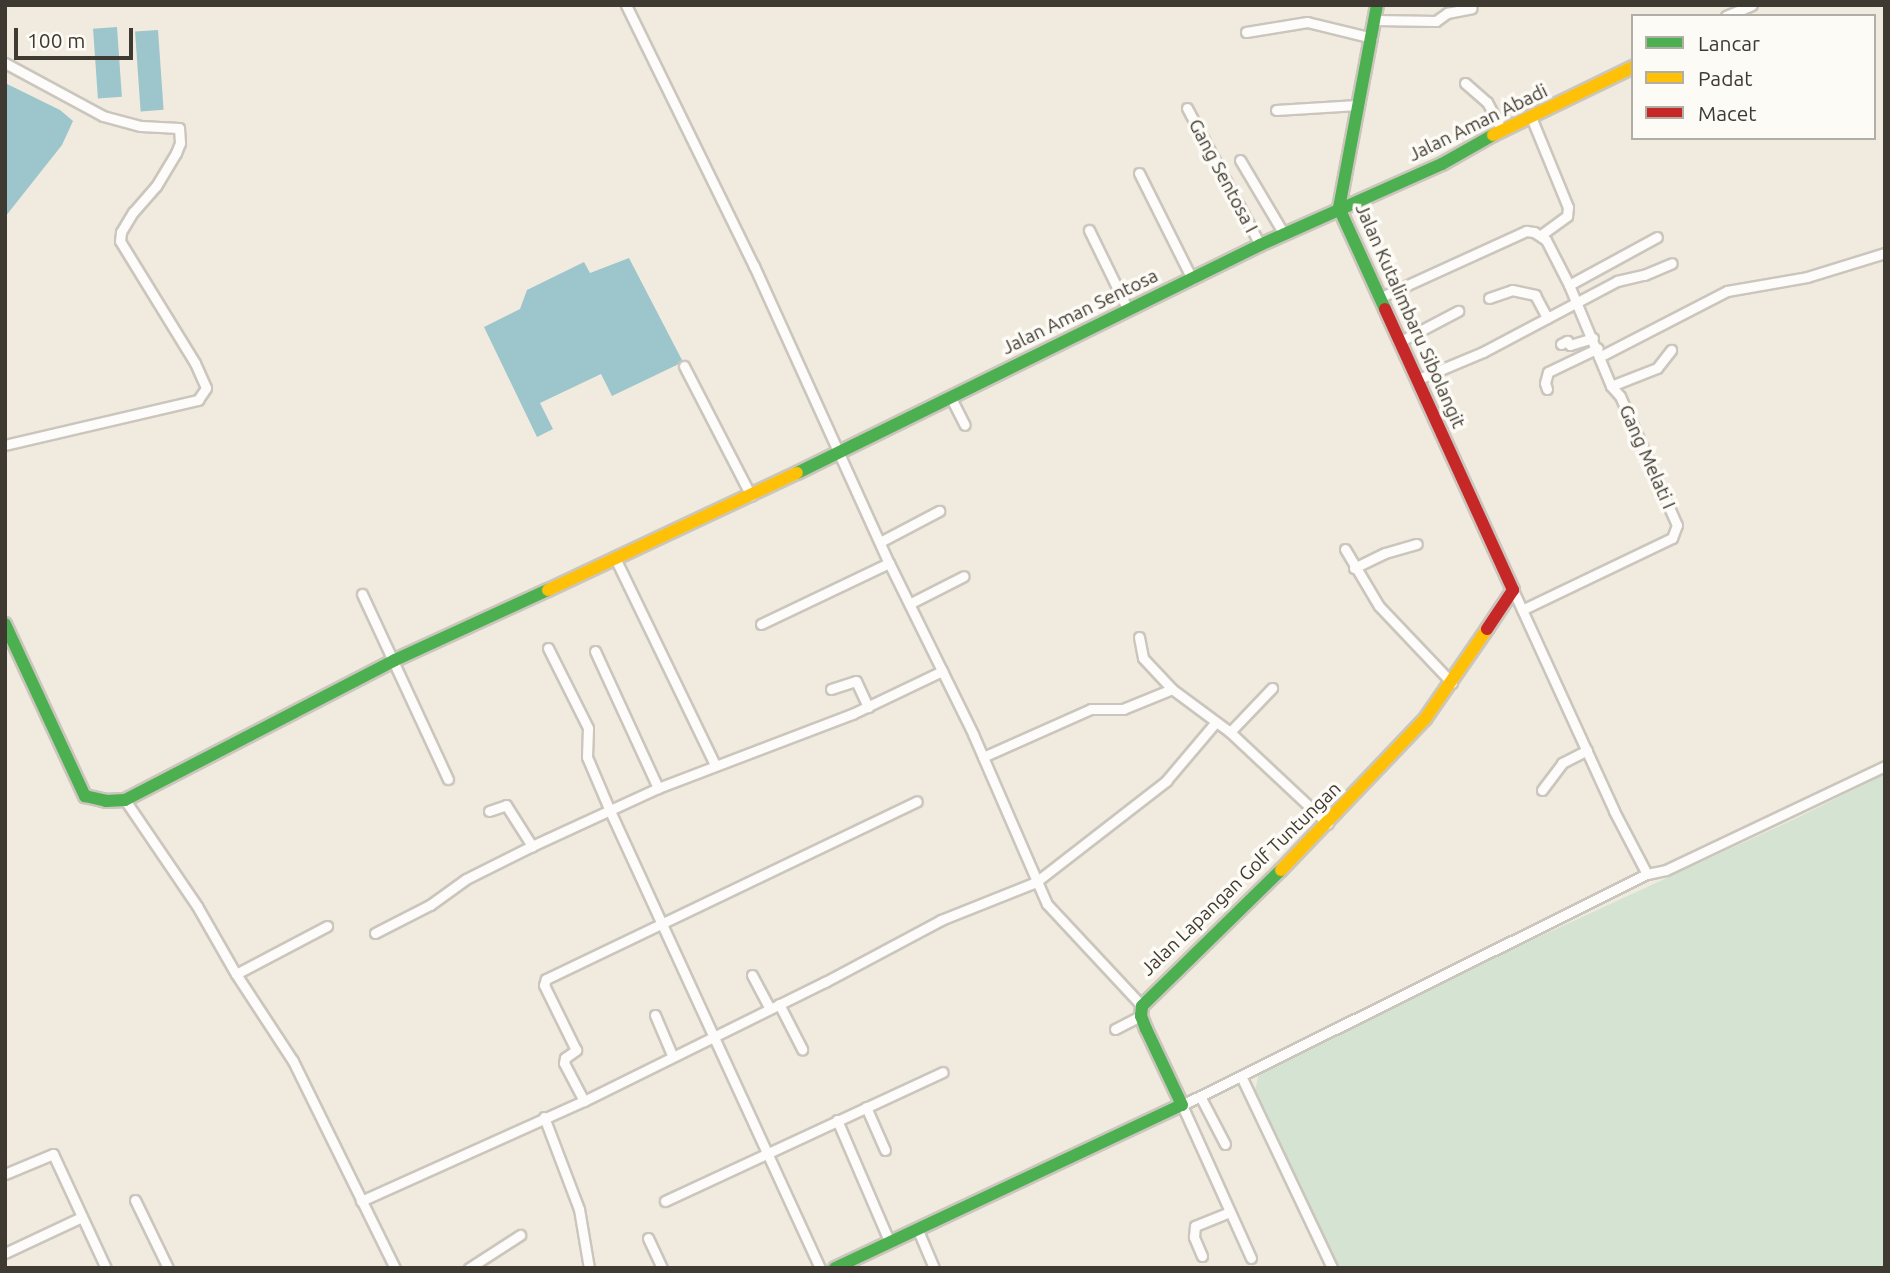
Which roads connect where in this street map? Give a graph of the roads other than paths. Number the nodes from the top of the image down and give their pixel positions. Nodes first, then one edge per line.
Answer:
1 (626, 5) edge
2 (1377, 5) edge
3 (1752, 5) edge
4 (1472, 8) dead end
5 (1731, 14) edge
6 (1375, 20) junction
7 (1246, 32) dead end
8 (1372, 38) junction
9 (5, 63) edge
10 (1631, 68) edge
11 (1465, 83) dead end
12 (1357, 105) junction
13 (1187, 108) dead end
14 (1276, 110) dead end
15 (1531, 117) junction
16 (1502, 130) junction
17 (1240, 160) dead end
18 (1139, 173) dead end
19 (1339, 208) junction
20 (1089, 230) dead end
21 (1284, 234) junction
22 (1541, 235) junction
23 (1657, 237) dead end
24 (1260, 245) junction
25 (1885, 253) edge
26 (1672, 262) dead end
27 (1192, 279) junction
28 (1569, 285) junction
29 (1379, 298) junction
30 (1489, 298) dead end
31 (1577, 302) junction
32 (1128, 310) junction
33 (1458, 311) dead end
34 (1547, 318) junction
35 (1593, 338) junction
36 (1399, 342) junction
37 (1560, 344) dead end
38 (1671, 350) dead end
39 (1598, 353) junction
40 (684, 366) dead end
41 (1416, 380) junction
42 (1611, 386) junction
43 (1547, 389) dead end
44 (951, 398) junction
45 (965, 425) dead end
46 (5, 444) edge
47 (839, 452) junction
48 (751, 496) junction
49 (939, 511) dead end
50 (880, 542) junction
51 (1417, 544) dead end
52 (1345, 549) dead end
53 (616, 560) junction
54 (889, 563) junction
55 (1354, 568) junction
56 (964, 576) dead end
57 (1513, 590) junction
58 (362, 594) dead end
59 (911, 603) junction
60 (1522, 610) junction
61 (5, 624) edge
62 (761, 624) dead end
63 (1139, 637) dead end
64 (548, 648) dead end
65 (595, 651) dead end
66 (395, 660) junction
67 (942, 671) junction
68 (1452, 683) junction
69 (1272, 688) dead end
70 (831, 689) dead end
71 (1172, 689) junction
72 (868, 707) junction
73 (1215, 723) junction
74 (1230, 732) junction
75 (1587, 750) junction
76 (983, 757) junction
77 (715, 765) junction
78 (1885, 766) edge
79 (448, 779) dead end
80 (658, 788) junction
81 (1542, 790) dead end
82 (125, 800) junction
83 (917, 801) dead end
84 (489, 811) dead end
85 (610, 811) junction
86 (1328, 824) junction
87 (532, 846) junction
88 (1647, 874) junction
89 (1036, 882) junction
90 (663, 923) junction
91 (327, 926) dead end
92 (375, 933) dead end
93 (236, 974) junction
94 (752, 975) dead end
95 (779, 1004) junction
96 (770, 1009) junction
97 (1142, 1011) junction
98 (655, 1015) dead end
99 (1115, 1029) dead end
100 (715, 1034) junction
101 (802, 1049) dead end
102 (672, 1055) junction
103 (943, 1072) dead end
104 (1241, 1076) junction
105 (1200, 1096) junction
106 (584, 1101) junction
107 (1182, 1105) junction
108 (866, 1107) junction
109 (544, 1117) junction
110 (837, 1120) junction
111 (1224, 1144) dead end
112 (885, 1150) dead end
113 (767, 1153) junction
114 (5, 1174) edge
115 (135, 1200) dead end
116 (361, 1200) junction
117 (665, 1201) dead end
118 (1229, 1212) junction
119 (82, 1217) junction
120 (917, 1228) junction
121 (520, 1235) dead end
122 (648, 1238) dead end
123 (889, 1241) junction
124 (5, 1254) edge
125 (1202, 1256) dead end
126 (1251, 1258) dead end
127 (106, 1268) edge
128 (168, 1268) edge
129 (395, 1268) edge
130 (469, 1268) edge
131 (589, 1268) edge
132 (662, 1268) edge
133 (820, 1268) edge
134 (835, 1268) edge
135 (934, 1268) edge
136 (1332, 1268) edge

1 - 47 street
2 - 6 street, Jalan Kutalimbaru Sibolangit
3 - 5 street
4 - 6 street
6 - 8 street, Jalan Kutalimbaru Sibolangit
7 - 8 street
8 - 12 street, Jalan Kutalimbaru Sibolangit
9 - 46 street
10 - 15 street, Jalan Aman Abadi
11 - 16 street
12 - 14 street
12 - 19 street, Jalan Kutalimbaru Sibolangit
13 - 24 street, Gang Sentosa I
15 - 16 street, Jalan Aman Abadi
15 - 22 street
16 - 19 street, Jalan Aman Abadi
17 - 21 street
18 - 27 street
19 - 21 street, Jalan Aman Sentosa
19 - 29 street, Jalan Kutalimbaru Sibolangit
20 - 32 street
21 - 24 street, Jalan Aman Sentosa
22 - 28 street, Gang Melati I
22 - 29 street
23 - 28 street
24 - 27 street, Jalan Aman Sentosa
25 - 39 street
26 - 31 street
27 - 32 street, Jalan Aman Sentosa
28 - 31 street, Gang Melati I
29 - 36 street, Jalan Kutalimbaru Sibolangit
30 - 34 street
31 - 34 street
31 - 35 street, Gang Melati I
32 - 44 street, Jalan Aman Sentosa
33 - 36 street
34 - 41 street
35 - 37 street
35 - 39 street, Gang Melati I
36 - 41 street, Jalan Kutalimbaru Sibolangit
38 - 42 street
39 - 42 street, Gang Melati I
39 - 43 street
40 - 48 street
41 - 57 street, Jalan Kutalimbaru Sibolangit
42 - 60 street, Gang Melati I
44 - 45 street
44 - 47 street, Jalan Aman Sentosa
47 - 48 street, Jalan Aman Sentosa
47 - 50 street
48 - 53 street, Jalan Aman Sentosa
49 - 50 street
50 - 54 street
51 - 55 street
52 - 55 street
53 - 66 street, Jalan Aman Sentosa
53 - 77 street
54 - 59 street
54 - 62 street
55 - 68 street
56 - 59 street
57 - 60 street
57 - 68 street, Jalan Lapangan Golf Tuntungan
58 - 66 street
59 - 67 street
60 - 75 street
61 - 82 street
63 - 71 street
64 - 85 street
65 - 80 street
66 - 79 street
66 - 82 street, Jalan Aman Sentosa
67 - 72 street
67 - 76 street
68 - 86 street, Jalan Lapangan Golf Tuntungan
69 - 74 street
70 - 72 street
71 - 73 street
71 - 76 street
72 - 77 street
73 - 74 street
73 - 89 street
74 - 86 street
75 - 81 street
75 - 88 street
76 - 89 street
77 - 80 street
78 - 88 street
80 - 85 street
82 - 93 street
83 - 90 street
84 - 87 street
85 - 87 street
85 - 90 street
86 - 97 street, Jalan Lapangan Golf Tuntungan
87 - 92 street
88 - 104 street
89 - 95 street
89 - 97 street
90 - 100 street
90 - 106 street
91 - 93 street
93 - 116 street
94 - 96 street
95 - 96 street
95 - 101 street
96 - 100 street
97 - 99 street
97 - 107 street
98 - 102 street
100 - 102 street
100 - 113 street
102 - 106 street
103 - 108 street
104 - 105 street
104 - 136 street
105 - 107 street
105 - 111 street
106 - 109 street
107 - 118 street
107 - 120 street
108 - 110 street
108 - 112 street
109 - 116 street
109 - 131 street
110 - 113 street
110 - 123 street
113 - 117 street
113 - 133 street
114 - 119 street
115 - 128 street
116 - 129 street
118 - 125 street
118 - 126 street
119 - 124 street
119 - 127 street
120 - 123 street
120 - 135 street
121 - 130 street
122 - 132 street
123 - 134 street

